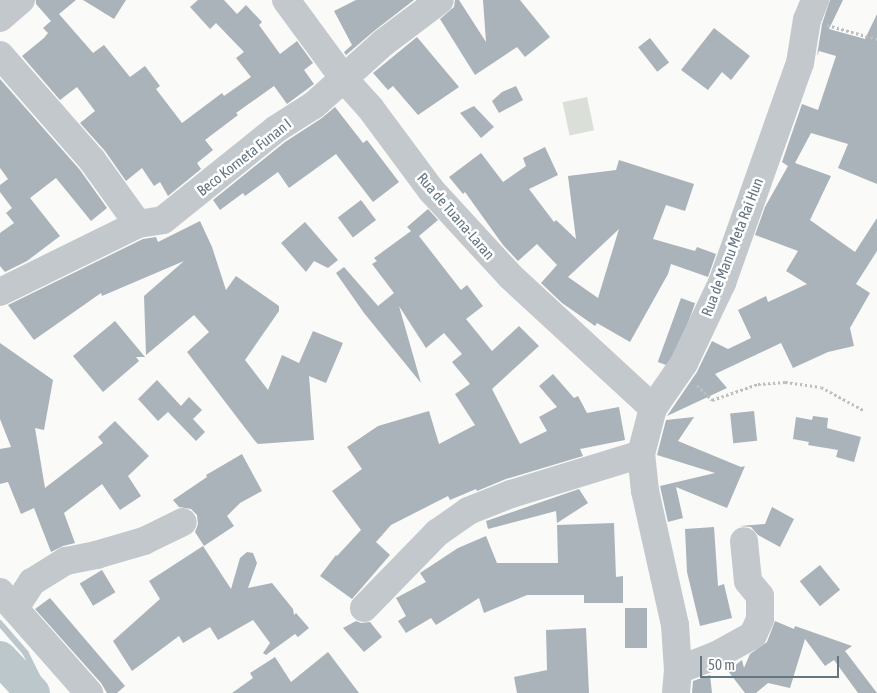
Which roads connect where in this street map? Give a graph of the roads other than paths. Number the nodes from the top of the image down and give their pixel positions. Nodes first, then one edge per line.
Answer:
1 (21, 0) edge
2 (286, 0) edge
3 (440, 0) edge
4 (811, 10) edge
5 (0, 18) edge
6 (0, 55) edge
7 (344, 79) junction
8 (138, 224) junction
9 (0, 292) edge
10 (653, 408) junction
11 (641, 454) junction
12 (183, 522) dead end
13 (744, 541) dead end
14 (8, 600) edge
15 (364, 608) dead end
16 (677, 681) edge
17 (89, 693) edge

1 - 5 street
2 - 7 street, Rua de Tuana-Laran
3 - 7 street, Beco Korneta Funan I
4 - 10 street, Rua de Manu Meta Rai Hun
6 - 8 street
7 - 8 street, Beco Korneta Funan I
7 - 10 street, Rua de Tuana-Laran
8 - 9 street, Beco Korneta Funan I
10 - 11 street, Rua de Manu Meta Rai Hun
11 - 15 street
11 - 16 street, Rua de Manu Meta Rai Hun
12 - 14 street
13 - 16 street
14 - 17 street

